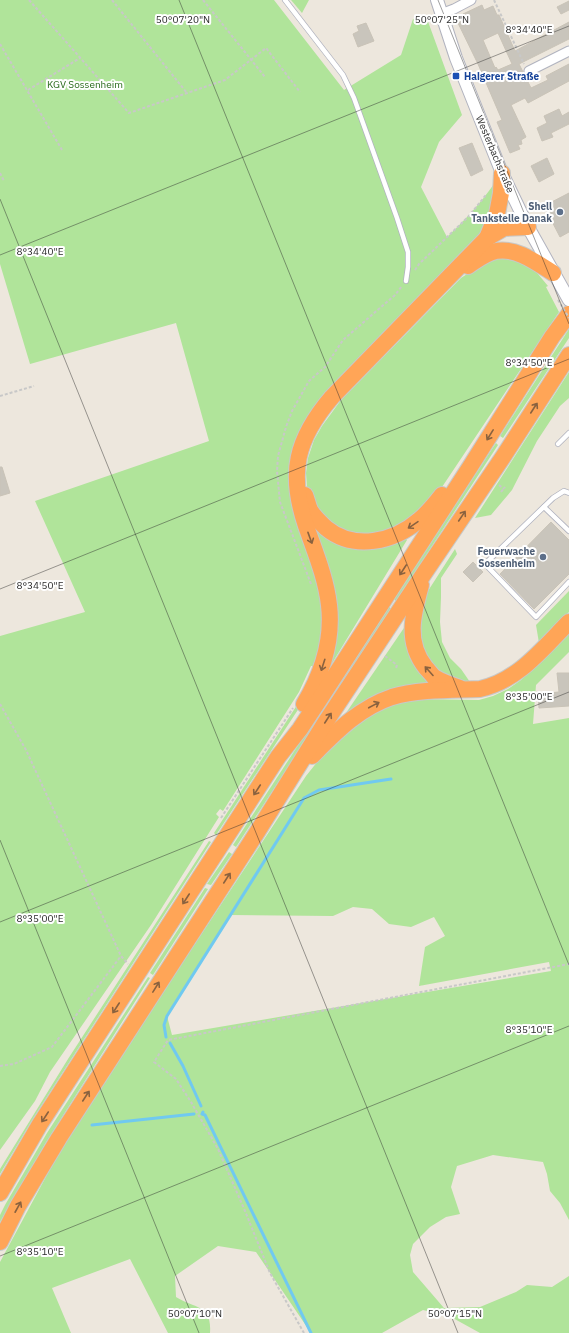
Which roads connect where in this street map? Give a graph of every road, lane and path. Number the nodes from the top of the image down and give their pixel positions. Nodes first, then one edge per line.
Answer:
1 (29, 0) edge
2 (112, 0) edge
3 (203, 0) edge
4 (285, 0) edge
5 (438, 0) edge
6 (471, 0) edge
7 (494, 0) edge
8 (441, 14) junction
9 (0, 44) edge
10 (569, 51) edge
11 (80, 58) junction
12 (251, 60) junction
13 (529, 71) joint
14 (265, 77) dead end
15 (28, 90) junction
16 (300, 92) dead end
17 (187, 93) junction
18 (62, 150) dead end
19 (0, 173) edge
20 (502, 173) junction
21 (4, 180) dead end
22 (488, 194) dead end
23 (528, 227) junction
24 (486, 238) junction
25 (496, 251) junction
26 (553, 273) junction
27 (406, 281) junction
28 (564, 297) edge
29 (569, 314) edge
30 (569, 318) edge
31 (569, 355) edge
32 (34, 386) dead end
33 (0, 396) edge
34 (569, 433) edge
35 (558, 444) dead end
36 (470, 467) junction
37 (505, 487) dead end
38 (501, 492) dead end
39 (569, 493) edge
40 (544, 507) junction
41 (569, 531) edge
42 (424, 572) junction
43 (569, 582) edge
44 (312, 591) dead end
45 (569, 622) edge
46 (374, 648) junction
47 (396, 668) dead end
48 (463, 689) junction
49 (0, 704) edge
50 (293, 707) dead end
51 (278, 757) junction
52 (293, 776) junction
53 (219, 822) dead end
54 (121, 956) junction
55 (569, 964) edge
56 (124, 970) dead end
57 (0, 1066) edge
58 (0, 1193) edge
59 (0, 1242) edge
60 (304, 1333) edge

1 - 11 path
2 - 17 path
3 - 12 path
4 - 27 lane
5 - 8 main road, Westerbachstraße
6 - 8 street
7 - 13 path
8 - 20 main road, Westerbachstraße
9 - 15 path
10 - 13 street
11 - 15 path
11 - 17 path
12 - 14 path
12 - 16 path
12 - 17 path
15 - 18 path
19 - 21 path
20 - 23 main road, Westerbachstraße
20 - 24 highway
22 - 27 path
23 - 24 highway
23 - 25 highway
23 - 26 main road, Westerbachstraße
24 -> 51 highway
25 - 26 highway
36 -> 25 highway
26 - 28 main road, Westerbachstraße
27 - 44 path
28 - 30 path, bridge
29 -> 36 highway
42 -> 31 highway
32 - 33 path
34 - 35 lane
36 -> 51 highway
37 - 38 path
39 - 40 lane
40 - 41 lane
40 - 43 lane
42 - 46 highway
48 -> 42 highway
45 - 48 highway
46 - 47 path
52 -> 46 highway
52 -> 48 highway
49 - 54 path
50 - 53 path
51 -> 58 highway
59 -> 52 highway
54 - 56 path
54 - 57 path
55 - 60 path

